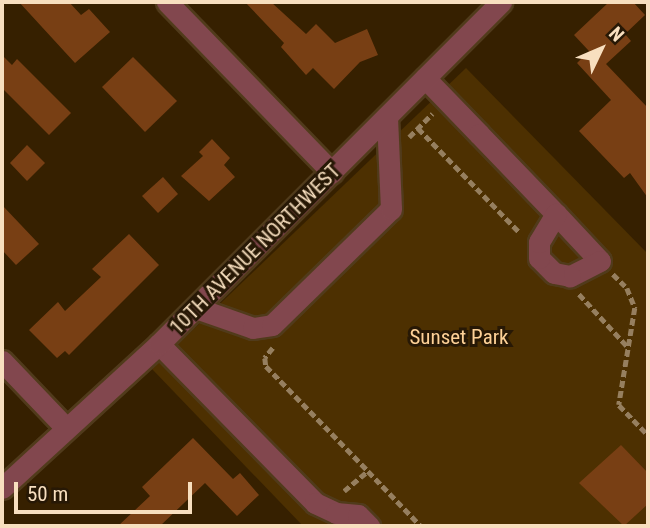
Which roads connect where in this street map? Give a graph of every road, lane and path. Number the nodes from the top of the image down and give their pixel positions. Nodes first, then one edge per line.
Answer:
1 (167, 2) edge
2 (502, 2) edge
3 (425, 78) junction
4 (432, 114) dead end
5 (387, 117) junction
6 (410, 149) dead end
7 (332, 172) junction
8 (556, 214) junction
9 (600, 261) junction
10 (196, 308) junction
11 (279, 341) dead end
12 (159, 344) junction
13 (2, 361) edge
14 (66, 428) junction
15 (648, 435) edge
16 (368, 471) junction
17 (2, 488) edge
18 (334, 489) dead end
19 (369, 526) edge
20 (421, 526) edge

1 - 7 street
2 - 3 street, 10TH AVENUE NORTHWEST
3 - 5 street, 10TH AVENUE NORTHWEST
3 - 8 street
4 - 6 path
5 - 7 street, 10TH AVENUE NORTHWEST
5 - 10 street
7 - 10 street, 10TH AVENUE NORTHWEST
8 - 9 street
8 - 9 street
9 - 15 path
10 - 12 street, 10TH AVENUE NORTHWEST
11 - 16 path
12 - 14 street, 10TH AVENUE NORTHWEST
12 - 19 street
13 - 14 street
14 - 17 street, 10TH AVENUE NORTHWEST
16 - 18 path
16 - 20 path

